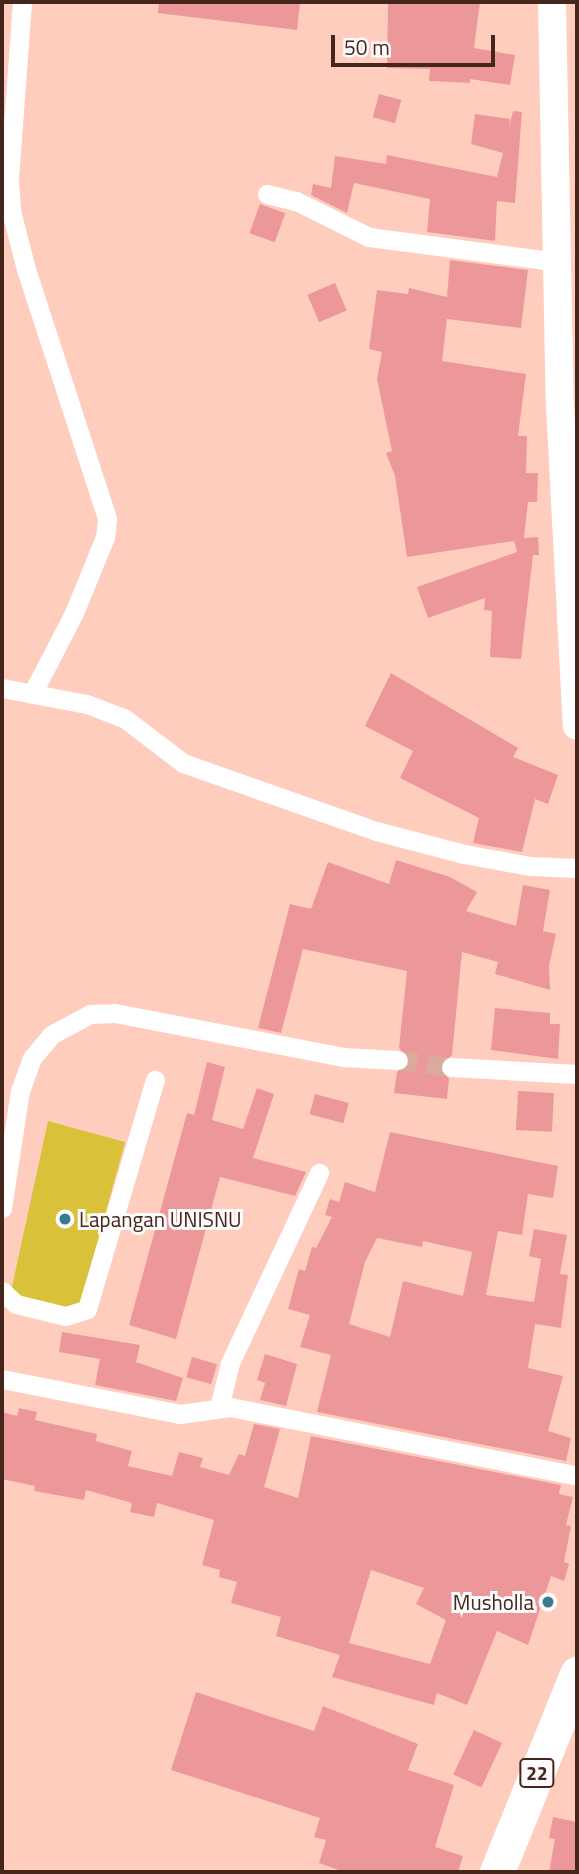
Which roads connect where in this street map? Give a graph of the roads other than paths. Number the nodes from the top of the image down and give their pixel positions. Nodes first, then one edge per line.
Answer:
1 (22, 2) edge
2 (552, 2) edge
3 (267, 194) dead end
4 (558, 262) junction
5 (569, 406) edge
6 (573, 637) edge
7 (2, 688) edge
8 (32, 694) junction
9 (577, 726) edge
10 (577, 868) edge
11 (398, 1060) tunnel mouth
12 (450, 1067) tunnel mouth
13 (577, 1074) edge
14 (155, 1080) dead end
15 (318, 1173) dead end
16 (2, 1208) edge
17 (2, 1291) edge
18 (2, 1379) edge
19 (219, 1408) junction
20 (577, 1476) edge
21 (577, 1674) edge
22 (497, 1872) edge

1 - 8 street
2 - 4 main road
3 - 4 street
4 - 5 main road
5 - 6 main road
6 - 9 main road
7 - 8 street
8 - 10 street
11 - 16 street
12 - 13 street
14 - 17 street
15 - 19 street
18 - 19 street
19 - 20 street
21 - 22 highway, 22

